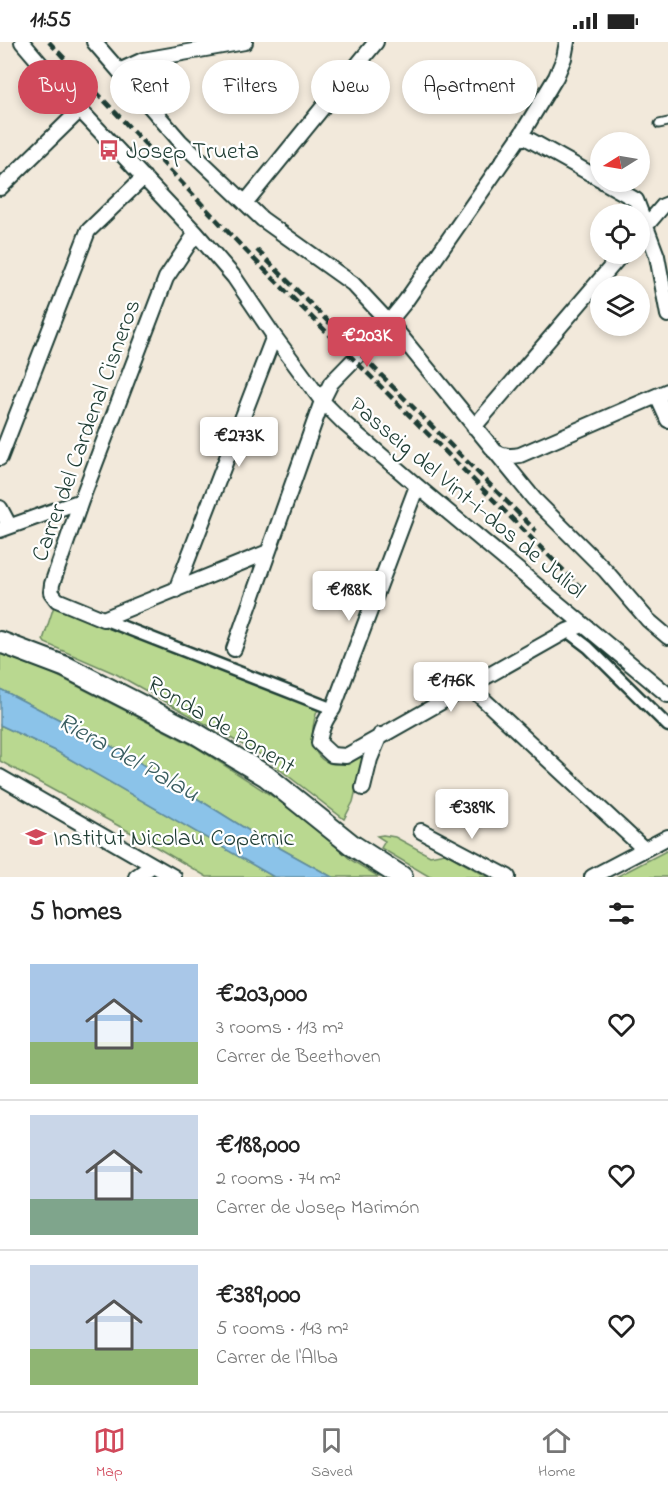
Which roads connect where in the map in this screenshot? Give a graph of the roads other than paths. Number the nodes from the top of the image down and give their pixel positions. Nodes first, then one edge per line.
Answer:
1 (22, 42) edge
2 (94, 42) edge
3 (245, 42) edge
4 (567, 42) edge
5 (372, 44) edge
6 (37, 60) edge
7 (143, 60) edge
8 (110, 61) edge
9 (76, 114) edge
10 (84, 114) edge
11 (156, 114) edge
12 (668, 123) edge
13 (659, 124) dead end
14 (521, 135) junction
15 (590, 173) edge
16 (144, 177) junction
17 (0, 188) edge
18 (622, 192) edge
19 (245, 202) junction
20 (637, 204) edge
21 (668, 204) edge
22 (650, 221) edge
23 (196, 233) junction
24 (650, 242) edge
25 (613, 264) edge
26 (668, 315) edge
27 (388, 320) junction
28 (274, 336) junction
29 (663, 393) edge
30 (322, 401) junction
31 (668, 420) edge
32 (474, 427) junction
33 (494, 451) junction
34 (0, 458) edge
35 (417, 486) junction
36 (81, 501) junction
37 (0, 508) edge
38 (4, 528) edge
39 (268, 552) junction
40 (176, 590) junction
41 (103, 619) junction
42 (583, 625) junction
43 (567, 631) junction
44 (668, 638) edge
45 (0, 642) edge
46 (234, 649) dead end
47 (468, 685) junction
48 (668, 695) edge
49 (333, 709) junction
50 (668, 726) edge
51 (380, 735) junction
52 (1, 779) edge
53 (363, 788) dead end
54 (421, 831) dead end
55 (668, 837) edge
56 (644, 849) junction
57 (153, 865) junction
58 (136, 877) edge
59 (174, 877) edge
60 (402, 877) edge
61 (508, 877) edge
62 (592, 877) edge

1 - 6 street, Passeig del Vint-i-dos de Juliol
2 - 8 street, Passeig del Vint-i-dos de Juliol
3 - 7 street
4 - 14 street
5 - 19 street
9 - 17 street
10 - 16 street, Passeig del Vint-i-dos de Juliol
11 - 19 street, Passeig del Vint-i-dos de Juliol
12 - 13 lane
14 - 15 street
14 - 27 street
16 - 23 street, Passeig del Vint-i-dos de Juliol
16 - 34 street
18 - 20 street
19 - 27 street, Passeig del Vint-i-dos de Juliol
21 - 22 street
23 - 28 street, Passeig del Vint-i-dos de Juliol
23 - 36 street, Carrer del Cardenal Cisneros
24 - 26 street
25 - 32 street
27 - 30 street
27 - 32 street, Passeig del Vint-i-dos de Juliol
28 - 30 street, Passeig del Vint-i-dos de Juliol
28 - 40 street
29 - 31 street
29 - 33 street
30 - 35 street, Passeig del Vint-i-dos de Juliol
30 - 39 street
32 - 33 street, Passeig del Vint-i-dos de Juliol
33 - 44 street, Passeig del Vint-i-dos de Juliol
35 - 42 street, Passeig del Vint-i-dos de Juliol
35 - 49 street
36 - 38 street
36 - 41 street, Carrer del Cardenal Cisneros
37 - 38 street
39 - 40 street
39 - 46 street
40 - 41 street
41 - 49 street
42 - 43 street
42 - 48 street, Passeig del Vint-i-dos de Juliol
43 - 47 street
43 - 50 street
45 - 60 main road, Ronda de Ponent
47 - 51 street
47 - 56 street
49 - 51 street
51 - 53 street
52 - 57 street
54 - 61 street
55 - 56 street
56 - 62 street
57 - 58 street
57 - 59 street

